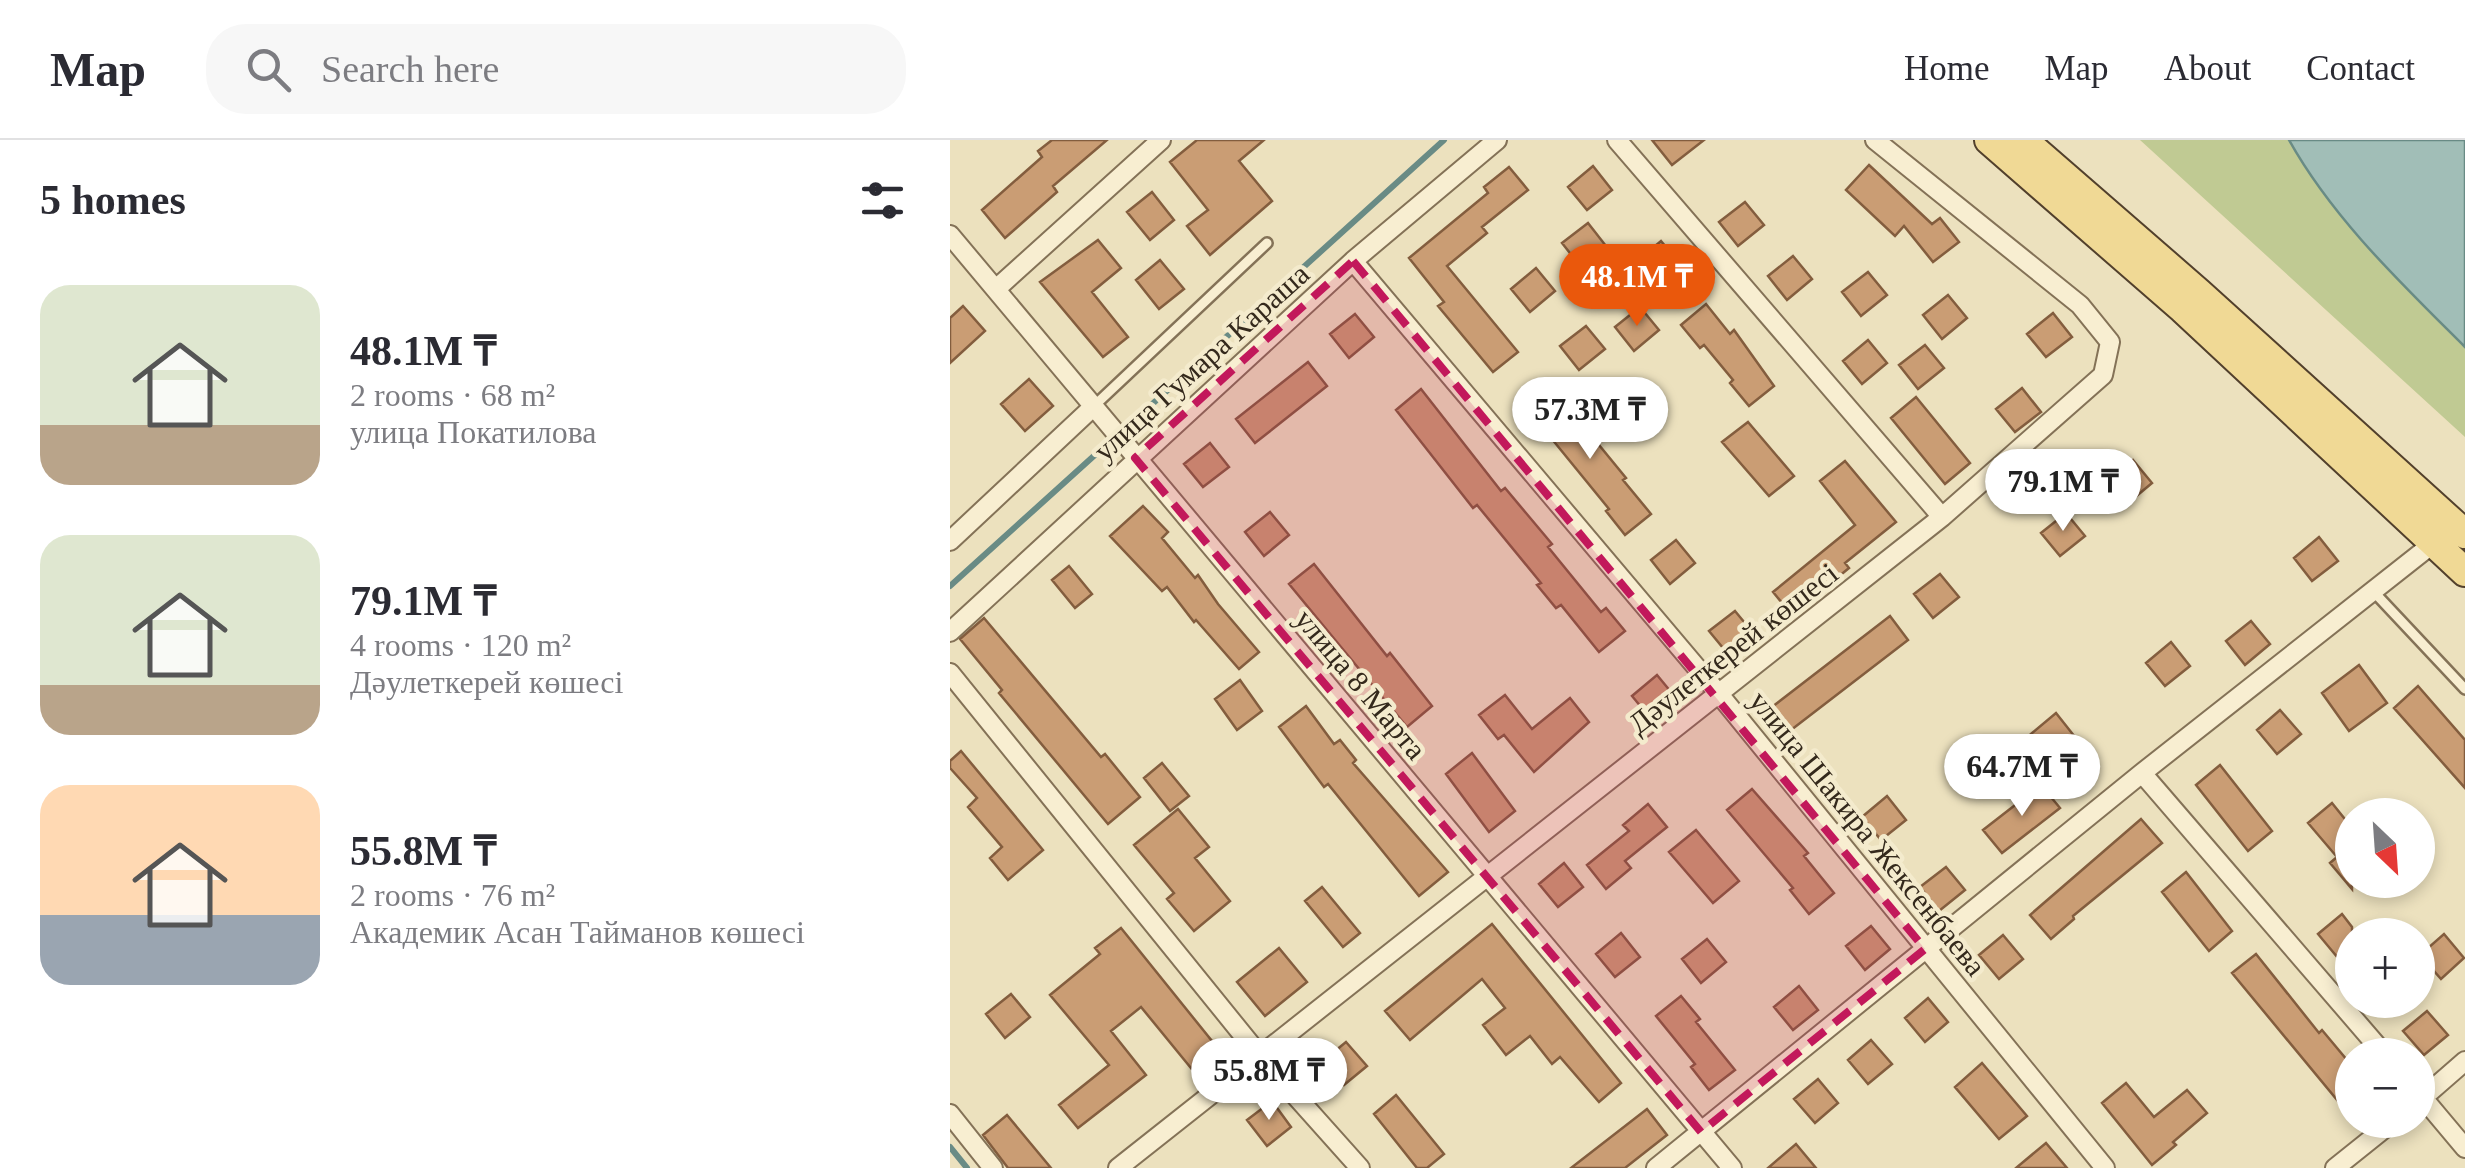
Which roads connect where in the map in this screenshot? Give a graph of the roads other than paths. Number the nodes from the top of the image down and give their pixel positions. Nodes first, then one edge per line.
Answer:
1 (1161, 140) edge
2 (1496, 140) edge
3 (1616, 140) edge
4 (1875, 140) edge
5 (1989, 140) edge
6 (2023, 140) edge
7 (950, 235) edge
8 (1268, 244) dead end
9 (1353, 261) junction
10 (996, 289) junction
11 (1093, 407) junction
12 (1135, 458) junction
13 (1942, 517) junction
14 (2451, 533) edge
15 (950, 541) edge
16 (2465, 572) edge
17 (2373, 591) junction
18 (950, 632) edge
19 (950, 673) edge
20 (2465, 688) edge
21 (1719, 694) junction
22 (2142, 773) junction
23 (1488, 878) junction
24 (1925, 948) junction
25 (2370, 1038) edge
26 (1260, 1056) junction
27 (2465, 1061) edge
28 (2435, 1085) edge
29 (950, 1114) edge
30 (2435, 1115) edge
31 (1702, 1132) junction
32 (2372, 1138) edge
33 (2465, 1148) edge
34 (993, 1168) edge
35 (1118, 1168) edge
36 (1360, 1168) edge
37 (1656, 1168) edge
38 (1732, 1168) edge
39 (2104, 1168) edge
40 (2335, 1168) edge

1 - 10 street
2 - 9 street, улица Гумара Караша
3 - 13 street
4 - 13 street, Дәулеткерей көшесі
5 - 14 main road
6 - 14 main road
7 - 10 street, улица 8 Марта
8 - 11 lane
9 - 12 street, улица Гумара Караша
9 - 21 street, улица Шакира Жексенбаева
10 - 11 street, улица 8 Марта
11 - 12 street, улица 8 Марта
11 - 15 street, улица Гумара Караша
12 - 18 street, улица Гумара Караша
12 - 23 street, улица 8 Марта
13 - 21 street, Дәулеткерей көшесі
14 - 16 main road
14 - 17 street
17 - 20 lane
17 - 22 street
19 - 26 street
21 - 23 street, Дәулеткерей көшесі
21 - 24 street, улица Шакира Жексенбаева
22 - 24 street
22 - 25 street
23 - 26 street, Дәулеткерей көшесі
23 - 31 street, улица 8 Марта
24 - 31 street
24 - 39 street, улица Шакира Жексенбаева
26 - 35 street, Дәулеткерей көшесі
26 - 36 street
27 - 28 street
29 - 34 street
30 - 33 street
31 - 37 street
31 - 38 street, улица 8 Марта
32 - 40 street

